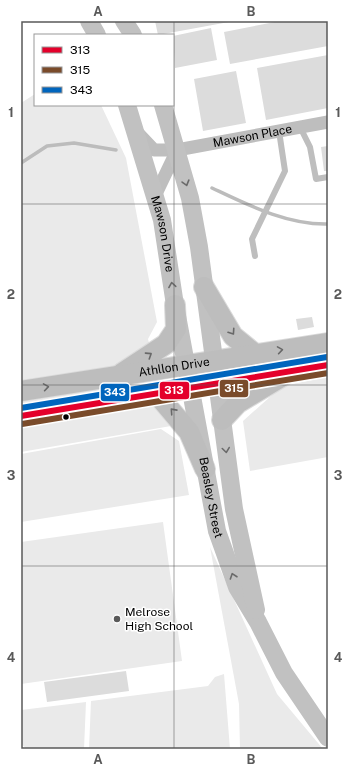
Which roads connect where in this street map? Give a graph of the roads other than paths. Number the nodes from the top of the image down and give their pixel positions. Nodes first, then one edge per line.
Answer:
1 (89, 21) edge
2 (124, 21) edge
3 (96, 34) edge
4 (132, 34) edge
5 (127, 106) edge
6 (164, 106) edge
7 (328, 122) edge
8 (300, 127) junction
9 (135, 130) junction
10 (279, 131) junction
11 (177, 150) junction
12 (328, 177) edge
13 (155, 196) junction
14 (255, 256) dead end
15 (204, 287) junction
16 (175, 305) junction
17 (328, 343) edge
18 (255, 354) junction
19 (214, 360) junction
20 (186, 365) junction
21 (328, 365) edge
22 (290, 371) junction
23 (117, 376) junction
24 (217, 384) junction
25 (190, 388) junction
26 (21, 391) edge
27 (156, 393) junction
28 (21, 416) edge
29 (222, 420) junction
30 (205, 469) junction
31 (258, 622) junction
32 (328, 738) edge

1 - 3 main road
2 - 4 main road
5 - 9 main road, Mawson Drive
6 - 11 main road
7 - 8 street, Mawson Place
8 - 10 street, Mawson Place
8 - 12 lane
9 - 11 street, Mawson Place
9 - 13 main road, Mawson Drive
10 - 11 street, Mawson Place
10 - 14 lane
11 - 13 street
11 -> 15 main road
16 -> 13 main road, Mawson Drive
15 -> 18 main road
15 - 19 main road
16 - 20 main road, Mawson Drive
23 -> 16 main road
18 -> 17 main road, Athllon Drive
18 - 19 main road, Athllon Drive
19 - 20 main road, Athllon Drive
19 - 24 main road, Beasley Street
20 - 23 main road, Athllon Drive
20 - 25 main road, Beasley Street
21 - 22 main road, Athllon Drive
22 - 24 main road, Athllon Drive
22 - 29 main road
26 -> 23 main road, Athllon Drive
24 - 25 main road, Athllon Drive
24 - 29 main road, Beasley Street
25 - 27 main road, Athllon Drive
25 - 30 main road, Beasley Street
27 - 28 main road, Athllon Drive
30 -> 27 main road
29 -> 31 main road, Beasley Street
31 -> 30 main road, Beasley Street
31 - 32 main road, Beasley Street

